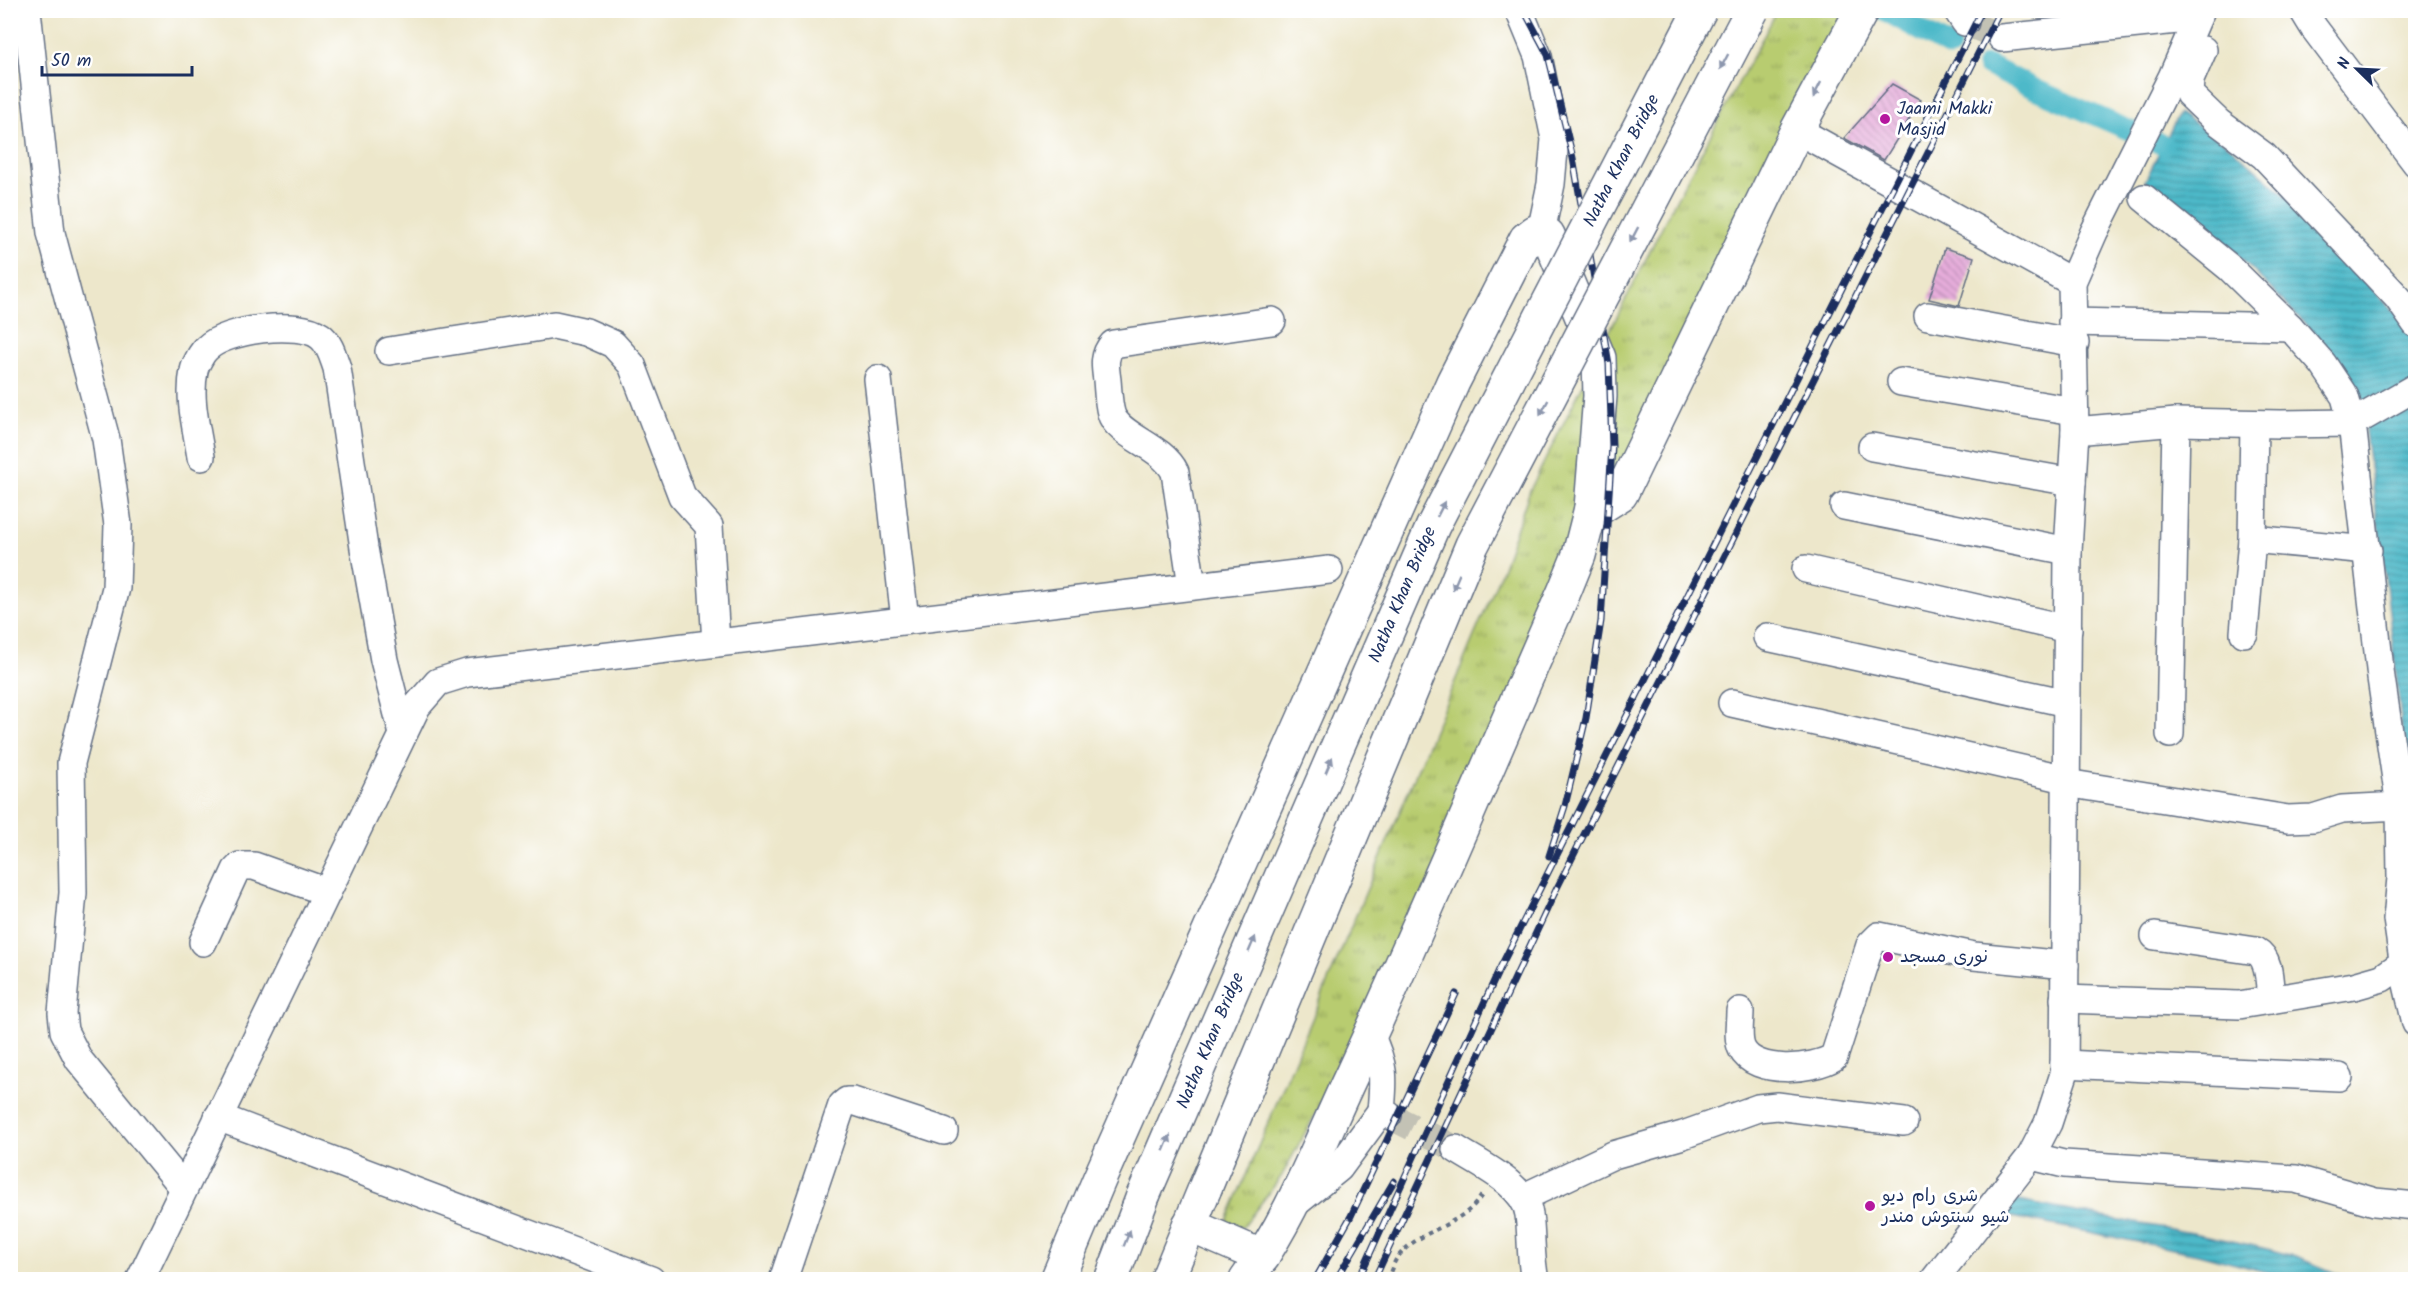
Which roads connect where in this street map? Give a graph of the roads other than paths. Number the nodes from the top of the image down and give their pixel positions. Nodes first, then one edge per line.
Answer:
1 (27, 10) edge
2 (1519, 10) edge
3 (1700, 10) edge
4 (1752, 10) edge
5 (1862, 10) edge
6 (2303, 10) edge
7 (2205, 13) edge
8 (2131, 18) edge
9 (2002, 38) tunnel mouth
10 (1797, 130) junction
11 (2415, 164) edge
12 (2144, 198) dead end
13 (1541, 232) junction
14 (2072, 282) junction
15 (1928, 316) dead end
16 (1272, 321) dead end
17 (2415, 324) edge
18 (2290, 327) junction
19 (2073, 333) junction
20 (389, 351) dead end
21 (878, 379) dead end
22 (1901, 382) dead end
23 (2415, 387) edge
24 (2075, 421) junction
25 (2176, 422) junction
26 (2353, 423) junction
27 (2254, 424) junction
28 (1872, 447) dead end
29 (201, 458) dead end
30 (2072, 482) junction
31 (1844, 506) dead end
32 (1591, 508) junction
33 (2252, 539) junction
34 (2368, 550) junction
35 (2068, 551) junction
36 (1806, 569) dead end
37 (1329, 570) dead end
38 (1192, 586) junction
39 (905, 621) junction
40 (2068, 629) junction
41 (2244, 633) dead end
42 (1767, 637) dead end
43 (716, 643) junction
44 (1732, 703) dead end
45 (2067, 703) junction
46 (404, 734) junction
47 (2170, 734) dead end
48 (2066, 781) junction
49 (2400, 806) junction
50 (327, 892) junction
51 (2155, 936) dead end
52 (203, 942) dead end
53 (2065, 965) junction
54 (2408, 974) edge
55 (2064, 999) junction
56 (2271, 1000) junction
57 (1740, 1011) dead end
58 (2415, 1023) edge
59 (1370, 1035) junction
60 (2064, 1064) junction
61 (2339, 1077) dead end
62 (218, 1117) junction
63 (1904, 1122) dead end
64 (944, 1131) dead end
65 (1456, 1149) tunnel mouth
66 (2031, 1156) junction
67 (183, 1187) junction
68 (1524, 1197) junction
69 (2415, 1206) edge
70 (1289, 1209) junction
71 (1189, 1226) junction
72 (1254, 1268) edge
73 (1059, 1274) edge
74 (140, 1280) edge
75 (651, 1280) edge
76 (783, 1280) edge
77 (1097, 1280) edge
78 (1111, 1280) edge
79 (1167, 1280) edge
80 (1535, 1280) edge
81 (1934, 1280) edge

1 - 67 street
2 - 13 street
78 -> 3 highway, Natha Khan Bridge, bridge
4 -> 71 highway, bridge
5 -> 10 highway
6 - 11 street
7 - 8 street
7 - 14 street
7 - 17 street
8 - 9 street
10 - 14 street
10 - 32 highway
12 - 18 street
13 - 32 highway
13 - 73 highway
14 - 19 street
15 - 19 street
16 - 38 street
18 - 19 street
18 - 26 street
19 - 24 street
20 - 43 street
21 - 39 street
22 - 24 street
23 - 26 street
24 - 25 street
24 - 30 street
25 - 27 street
25 - 47 street
26 - 27 street
26 - 34 street
27 - 33 street
28 - 30 street
29 - 46 street
30 - 35 street
31 - 35 street
32 - 59 highway
33 - 34 street
33 - 41 street
34 - 49 street
35 - 40 street
36 - 40 street
37 - 38 street
38 - 39 street
39 - 43 street
40 - 45 street
42 - 45 street
43 - 46 street
44 - 48 street
45 - 48 street
46 - 50 street
48 - 49 street
48 - 53 street
49 - 54 street
50 - 52 street
50 - 62 street
51 - 56 street
53 - 55 street
53 - 57 street
54 - 56 street
54 - 58 street
55 - 56 street
55 - 60 street
59 - 70 highway
59 - 70 street
60 - 61 street
60 - 66 street
62 - 67 street
62 - 75 street
63 - 68 street
64 - 76 street
65 - 68 street
66 - 69 street
66 - 81 street
67 - 74 street
68 - 80 street
70 - 72 highway
71 - 72 highway
71 - 79 highway
73 - 77 highway

